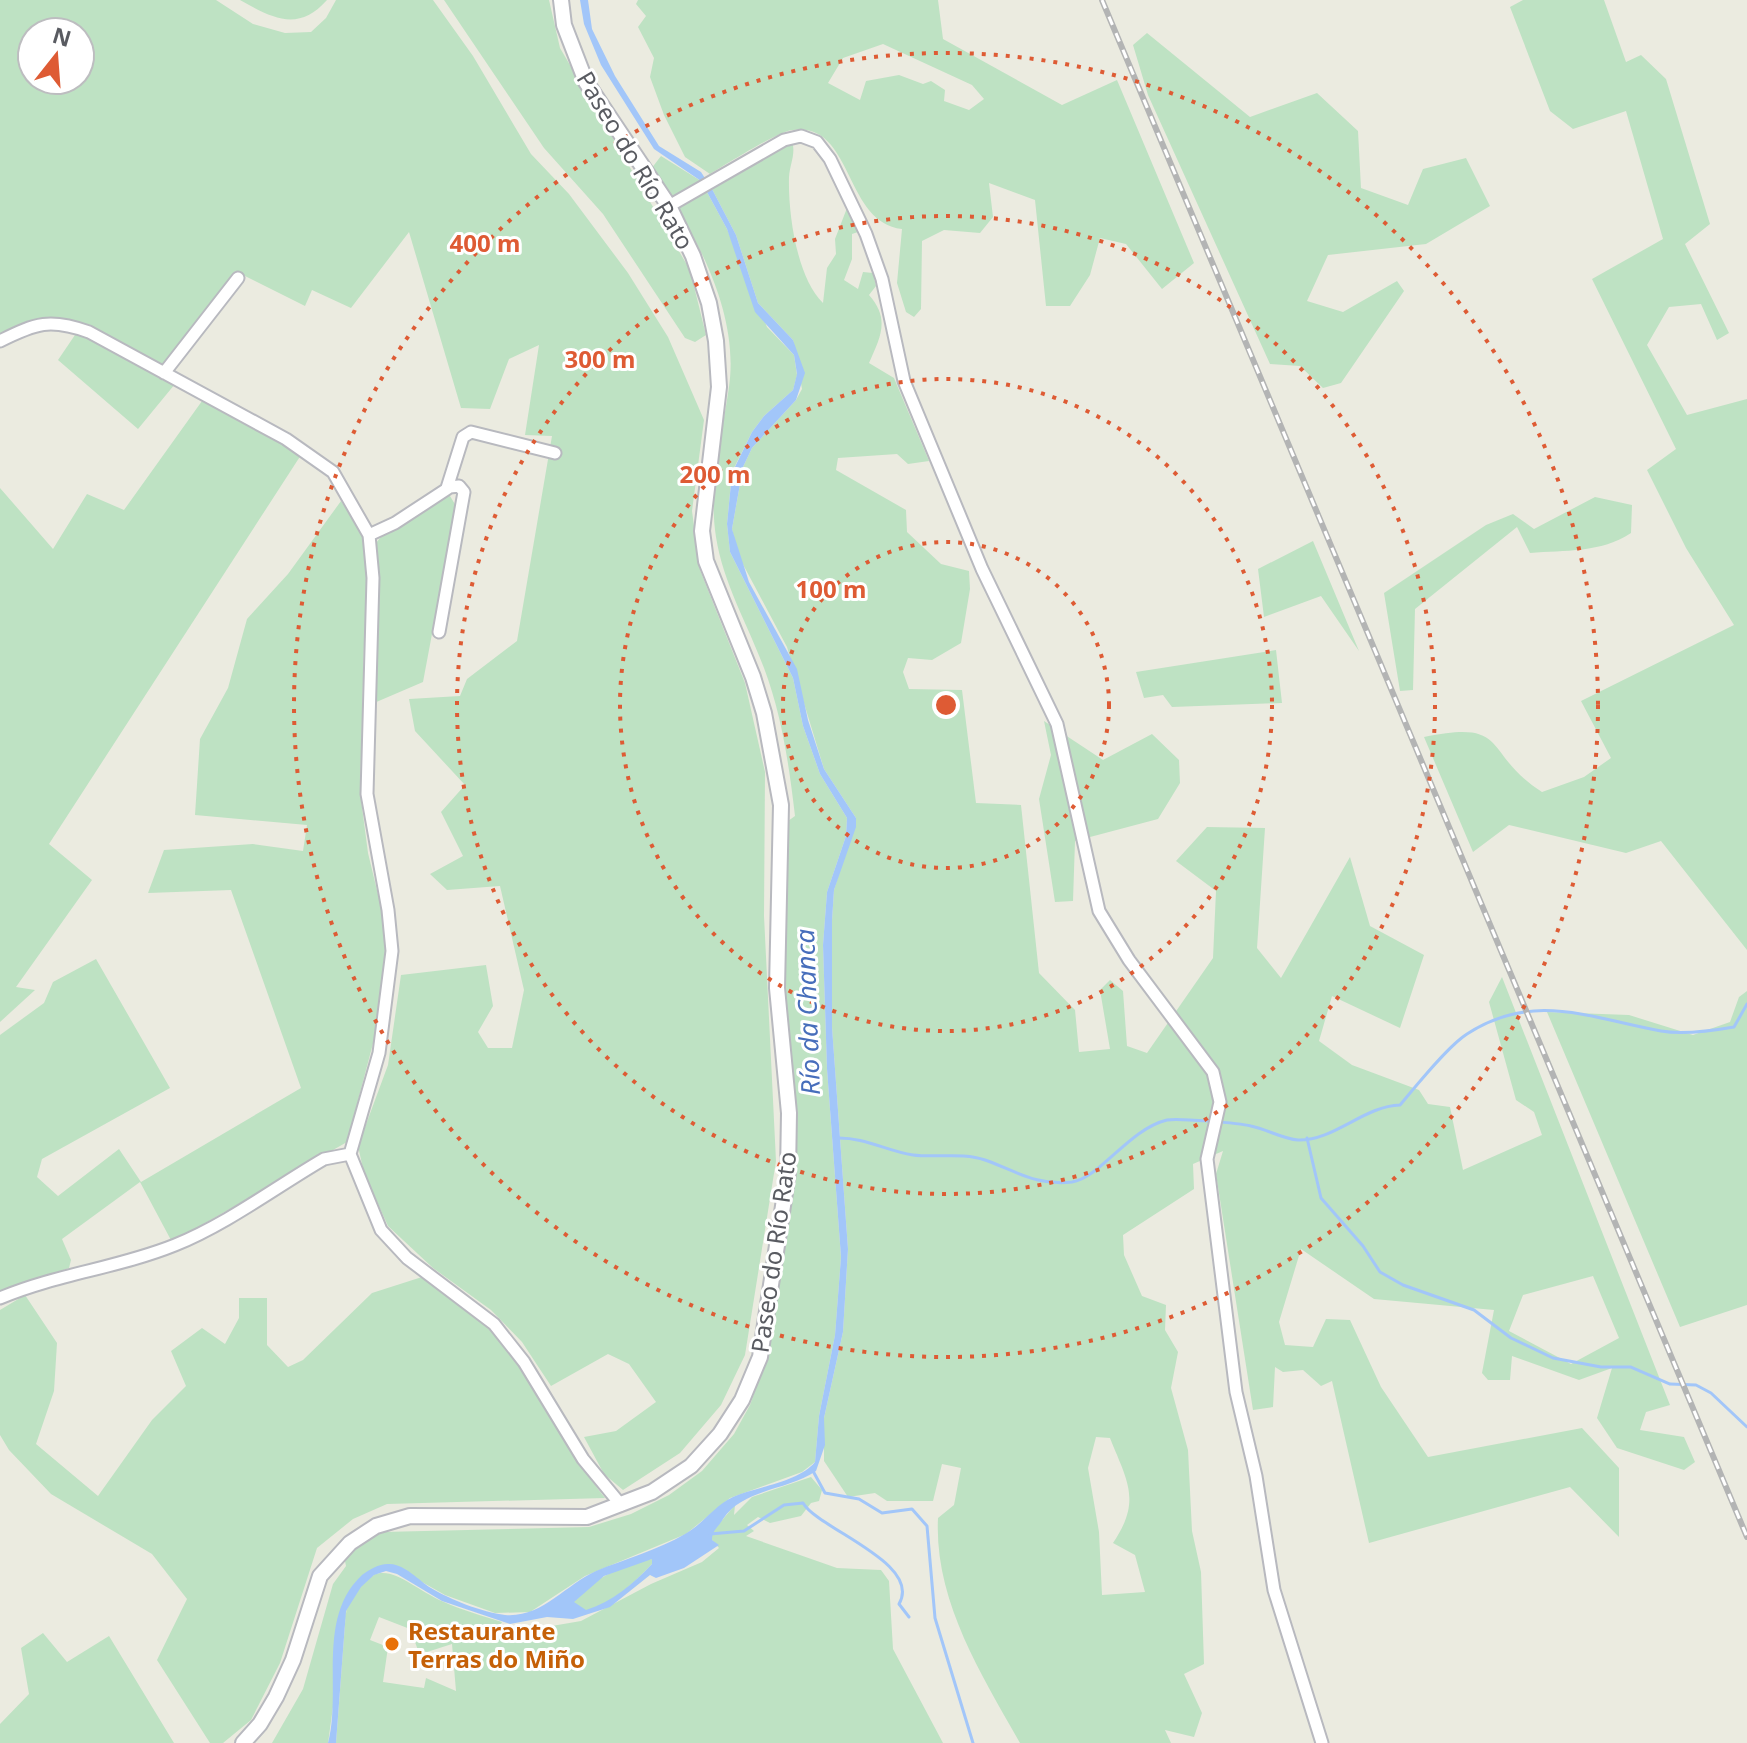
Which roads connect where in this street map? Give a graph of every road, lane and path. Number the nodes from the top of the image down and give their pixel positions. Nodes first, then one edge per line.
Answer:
1 (561, 0) edge
2 (675, 203) junction
3 (238, 278) dead end
4 (0, 341) edge
5 (164, 373) junction
6 (555, 453) dead end
7 (447, 488) junction
8 (369, 535) junction
9 (439, 632) dead end
10 (350, 1154) junction
11 (0, 1298) edge
12 (621, 1505) junction
13 (243, 1743) edge
14 (1322, 1743) edge

1 - 2 street, Paseo do Río Rato
2 - 12 street, Paseo do Río Rato
2 - 14 street
3 - 5 street
4 - 5 street
5 - 8 street
6 - 7 street
7 - 8 street
7 - 9 street
8 - 10 street
10 - 11 street
10 - 12 street
12 - 13 street, Paseo do Río Rato

